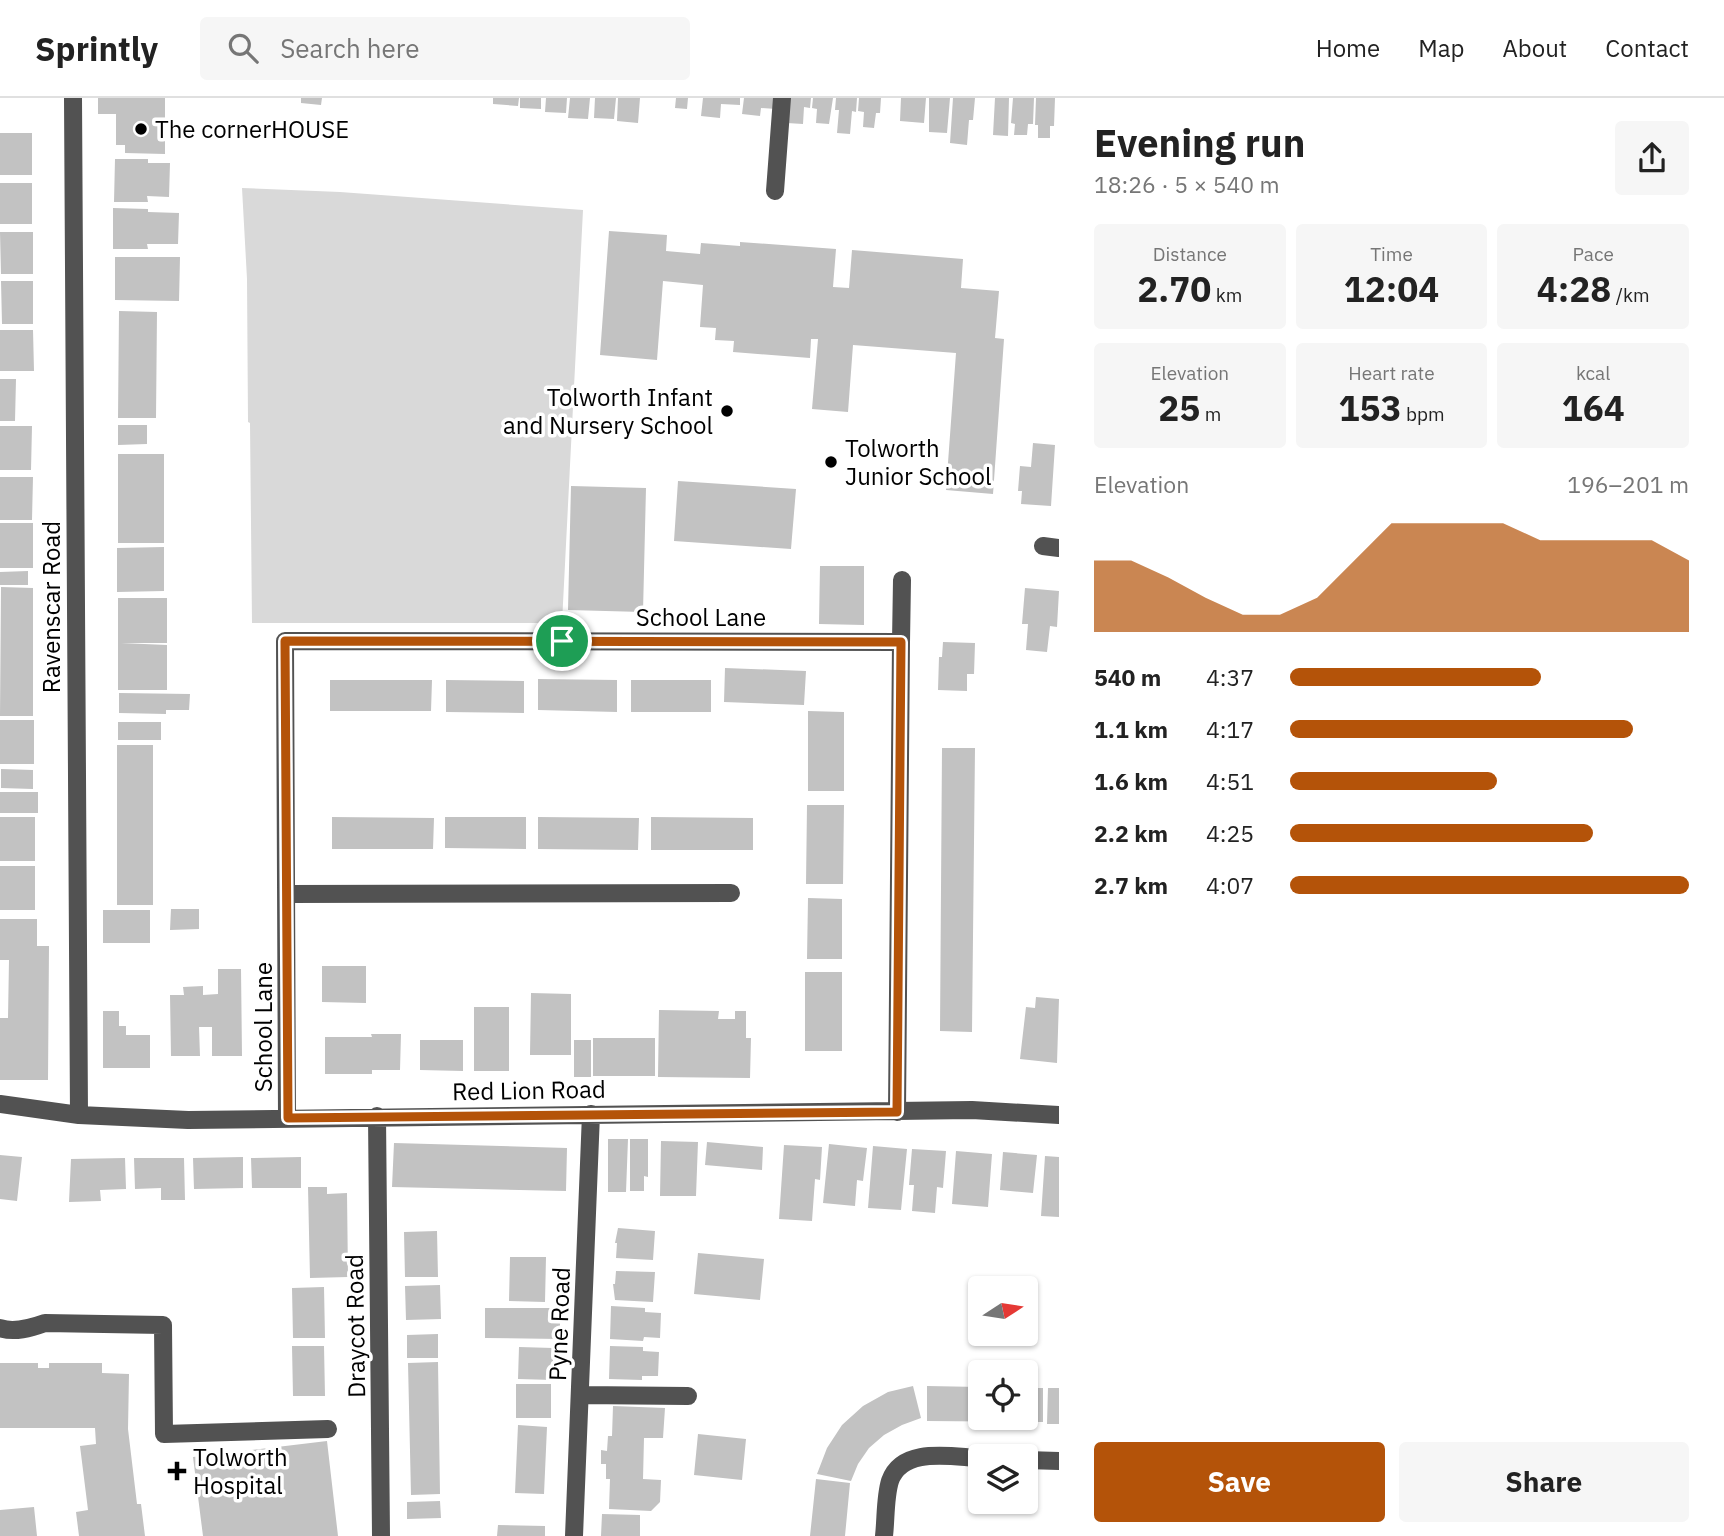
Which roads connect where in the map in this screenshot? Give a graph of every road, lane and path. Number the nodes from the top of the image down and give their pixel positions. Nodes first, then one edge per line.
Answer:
1 (73, 98) edge
2 (782, 98) edge
3 (775, 191) dead end
4 (902, 580) dead end
5 (901, 642) junction
6 (731, 893) dead end
7 (287, 894) junction
8 (0, 1104) edge
9 (897, 1112) junction
10 (591, 1114) junction
11 (79, 1115) junction
12 (1059, 1115) edge
13 (377, 1116) junction
14 (288, 1118) junction
15 (0, 1328) edge
16 (580, 1395) junction
17 (688, 1396) dead end
18 (328, 1429) dead end
19 (968, 1458) edge
20 (1038, 1460) edge
21 (1059, 1461) edge
22 (381, 1536) edge
23 (574, 1536) edge
24 (884, 1536) edge

1 - 11 street, Ravenscar Road
2 - 3 street
4 - 5 street
5 - 7 street, School Lane
5 - 9 street
6 - 7 street
7 - 14 street, School Lane
8 - 11 street, Red Lion Road
9 - 10 street, Red Lion Road
9 - 12 street, Red Lion Road
10 - 13 street, Red Lion Road
10 - 16 street, Pyne Road
11 - 14 street, Red Lion Road
13 - 14 street, Red Lion Road
13 - 22 street, Draycot Road
15 - 18 street
16 - 17 street
16 - 23 street, Pyne Road
19 - 24 street
20 - 21 street

